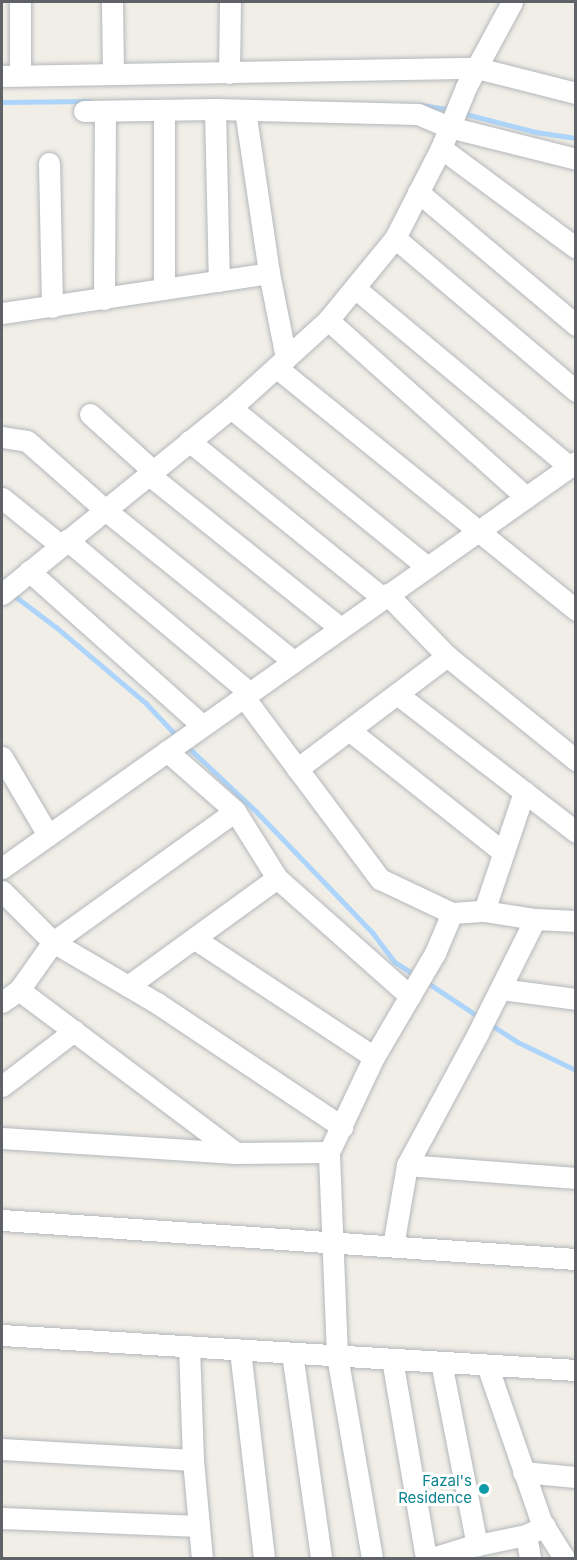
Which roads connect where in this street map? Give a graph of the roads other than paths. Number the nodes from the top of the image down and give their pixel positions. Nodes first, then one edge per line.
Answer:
1 (20, 2) edge
2 (112, 2) edge
3 (230, 2) edge
4 (512, 2) edge
5 (477, 68) junction
6 (229, 73) junction
7 (113, 74) junction
8 (11, 75) edge
9 (576, 93) edge
10 (215, 109) junction
11 (164, 110) junction
12 (245, 110) junction
13 (84, 111) dead end
14 (105, 111) junction
15 (451, 122) junction
16 (441, 148) junction
17 (576, 159) edge
18 (50, 163) dead end
19 (418, 192) junction
20 (395, 238) junction
21 (576, 248) edge
22 (269, 273) junction
23 (219, 281) junction
24 (355, 288) junction
25 (164, 289) junction
26 (104, 298) junction
27 (52, 307) junction
28 (2, 313) edge
29 (328, 320) junction
30 (576, 325) edge
31 (281, 363) junction
32 (576, 391) edge
33 (231, 408) junction
34 (90, 414) dead end
35 (2, 437) edge
36 (189, 441) junction
37 (571, 470) edge
38 (150, 472) junction
39 (526, 497) junction
40 (2, 498) edge
41 (104, 509) junction
42 (477, 531) junction
43 (64, 543) junction
44 (427, 567) junction
45 (25, 575) junction
46 (2, 594) edge
47 (385, 596) junction
48 (576, 610) edge
49 (340, 628) junction
50 (447, 656) junction
51 (293, 661) junction
52 (246, 694) junction
53 (397, 694) junction
54 (199, 728) junction
55 (349, 730) junction
56 (170, 748) junction
57 (2, 757) edge
58 (576, 760) edge
59 (297, 769) junction
60 (524, 792) junction
61 (235, 811) junction
62 (576, 832) edge
63 (48, 835) junction
64 (503, 852) junction
65 (2, 868) edge
66 (277, 878) junction
67 (2, 891) edge
68 (484, 911) junction
69 (452, 913) junction
70 (572, 915) edge
71 (535, 919) junction
72 (195, 939) junction
73 (53, 942) junction
74 (128, 986) junction
75 (19, 990) junction
76 (498, 995) junction
77 (411, 996) junction
78 (576, 999) edge
79 (2, 1002) edge
80 (74, 1031) junction
81 (374, 1057) junction
82 (2, 1086) edge
83 (342, 1127) junction
84 (2, 1138) edge
85 (329, 1152) junction
86 (236, 1153) junction
87 (407, 1165) junction
88 (576, 1178) edge
89 (2, 1220) edge
90 (332, 1242) junction
91 (393, 1246) junction
92 (576, 1258) edge
93 (2, 1335) edge
94 (189, 1346) junction
95 (240, 1350) junction
96 (292, 1353) junction
97 (337, 1355) junction
98 (392, 1359) junction
99 (441, 1362) junction
100 (487, 1365) junction
101 (576, 1370) edge
102 (2, 1449) edge
103 (193, 1460) junction
104 (523, 1472) junction
105 (576, 1477) edge
106 (2, 1518) edge
107 (199, 1526) junction
108 (536, 1531) junction
109 (472, 1551) edge
110 (567, 1553) edge
111 (202, 1558) edge
112 (264, 1558) edge
113 (321, 1558) edge
114 (372, 1558) edge
115 (426, 1558) edge
116 (432, 1558) edge
117 (530, 1558) edge

1 - 8 street
2 - 7 street
3 - 6 street
4 - 5 street
5 - 6 street
5 - 9 street
5 - 15 street
6 - 7 street
7 - 8 street
10 - 11 street
10 - 12 street
10 - 23 street
11 - 14 street
11 - 25 street
12 - 15 street
12 - 22 street
13 - 14 street
14 - 26 street
15 - 16 street
15 - 17 street
16 - 19 street
16 - 21 street
18 - 27 street
19 - 20 street
19 - 30 street
20 - 24 street
20 - 32 street
22 - 23 street
22 - 31 street
23 - 25 street
24 - 29 street
24 - 37 street
25 - 26 street
26 - 27 street
27 - 28 street
29 - 31 street
29 - 39 street
31 - 33 street
31 - 42 street
33 - 36 street
33 - 44 street
34 - 38 street
35 - 41 street
36 - 38 street
36 - 47 street
37 - 39 street
38 - 41 street
38 - 49 street
39 - 42 street
40 - 43 street
41 - 43 street
41 - 51 street
42 - 44 street
42 - 48 street
43 - 45 street
43 - 52 street
44 - 47 street
45 - 46 street
45 - 54 street
47 - 49 street
47 - 50 street
49 - 51 street
50 - 53 street
50 - 58 street
51 - 52 street
52 - 54 street
52 - 59 street
53 - 55 street
53 - 60 street
54 - 56 street
55 - 59 street
55 - 64 street
56 - 61 street
56 - 63 street
57 - 63 street
59 - 69 street
60 - 62 street
60 - 64 street
61 - 66 street
61 - 73 street
63 - 65 street
64 - 68 street
66 - 72 street
66 - 77 street
67 - 73 street
68 - 69 street
68 - 71 street
69 - 77 street
70 - 71 street
71 - 76 street
72 - 74 street
72 - 81 street
73 - 74 street
73 - 75 street
74 - 83 street
75 - 79 street
75 - 80 street
76 - 78 street
76 - 87 street
77 - 81 street
80 - 82 street
80 - 86 street
81 - 83 street
83 - 85 street
84 - 86 street
85 - 86 street
85 - 90 street
87 - 88 street
87 - 91 street
89 - 90 street
90 - 91 street
90 - 97 street
91 - 92 street
93 - 94 street
94 - 95 street
94 - 103 street
95 - 96 street
95 - 112 street
96 - 97 street
96 - 113 street
97 - 98 street
97 - 114 street
98 - 99 street
98 - 115 street
99 - 100 street
99 - 109 street
100 - 101 street
100 - 104 street
102 - 103 street
103 - 107 street
104 - 105 street
104 - 108 street
106 - 107 street
107 - 111 street
108 - 109 street
108 - 110 street
108 - 117 street
109 - 116 street

